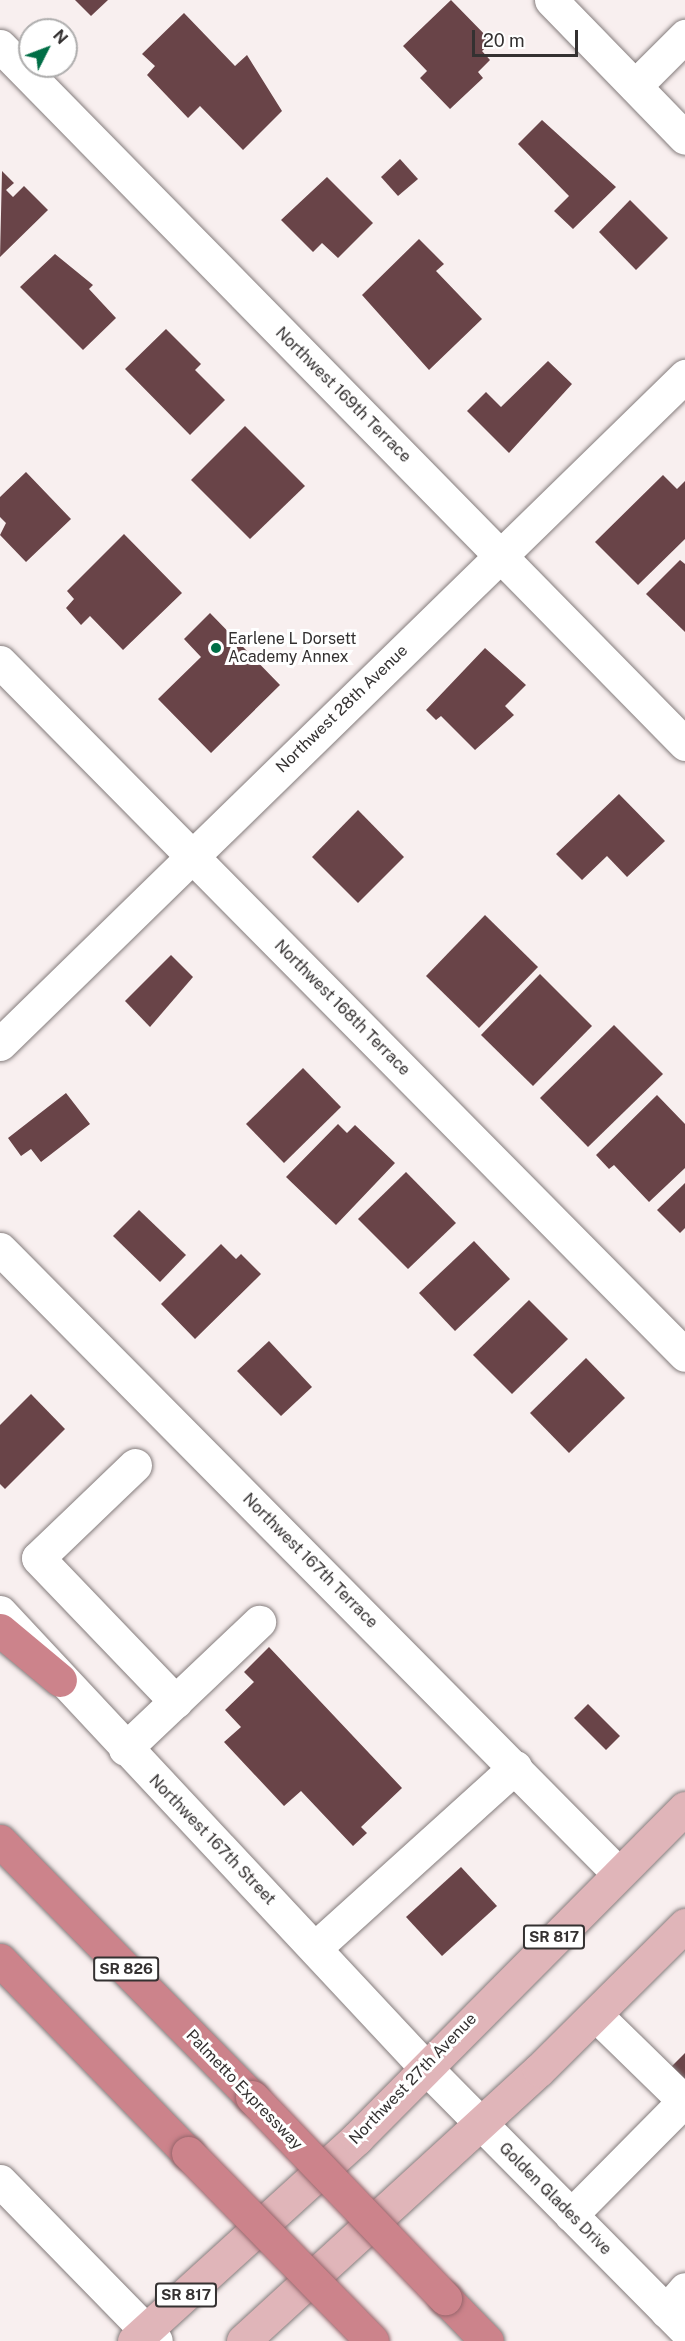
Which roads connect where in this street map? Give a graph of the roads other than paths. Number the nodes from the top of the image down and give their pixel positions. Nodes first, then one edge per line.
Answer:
1 (551, 0) edge
2 (685, 36) edge
3 (0, 46) edge
4 (635, 86) junction
5 (683, 131) edge
6 (685, 376) edge
7 (501, 555) junction
8 (0, 662) edge
9 (685, 744) edge
10 (191, 855) junction
11 (0, 1044) edge
12 (0, 1249) edge
13 (685, 1355) edge
14 (135, 1465) dead end
15 (0, 1612) edge
16 (259, 1622) dead end
17 (0, 1630) edge
18 (60, 1680) junction
19 (176, 1702) junction
20 (125, 1749) junction
21 (514, 1767) junction
22 (685, 1808) edge
23 (0, 1841) edge
24 (618, 1873) junction
25 (685, 1925) edge
26 (315, 1948) junction
27 (0, 1960) edge
28 (596, 2015) junction
29 (425, 2067) junction
30 (685, 2101) edge
31 (480, 2124) junction
32 (0, 2181) edge
33 (571, 2216) junction
34 (679, 2310) edge
35 (145, 2338) edge
36 (243, 2341) edge
37 (372, 2341) edge
38 (487, 2341) edge

1 - 4 street
2 - 4 street
3 - 7 street, Northwest 169th Terrace
4 - 5 street
6 - 7 street, Northwest 28th Avenue
7 - 9 street, Northwest 169th Terrace
7 - 10 street, Northwest 28th Avenue
8 - 10 street, Northwest 168th Terrace
10 - 11 street, Northwest 28th Avenue
10 - 13 street, Northwest 168th Terrace
12 - 21 street, Northwest 167th Terrace
14 - 19 street
15 - 18 street, Northwest 167th Street
16 - 19 street
17 - 18 highway
18 - 20 street, Northwest 167th Street
19 - 20 street
20 - 26 street, Northwest 167th Street
21 - 24 street, Northwest 167th Terrace
21 - 26 street
22 - 24 main road, Northwest 27th Avenue / SR 817
23 - 38 highway, Palmetto Expressway / SR 826, bridge
24 - 29 main road, Northwest 27th Avenue / SR 817
25 - 28 main road
26 - 29 street, Northwest 167th Street
27 - 37 highway, bridge
28 - 30 street
28 - 31 main road
29 - 31 street, Golden Glades Drive
29 - 35 main road, Northwest 27th Avenue / SR 817
30 - 33 street
31 - 33 street, Golden Glades Drive
31 - 36 main road
32 - 35 street
33 - 34 street, Golden Glades Drive

